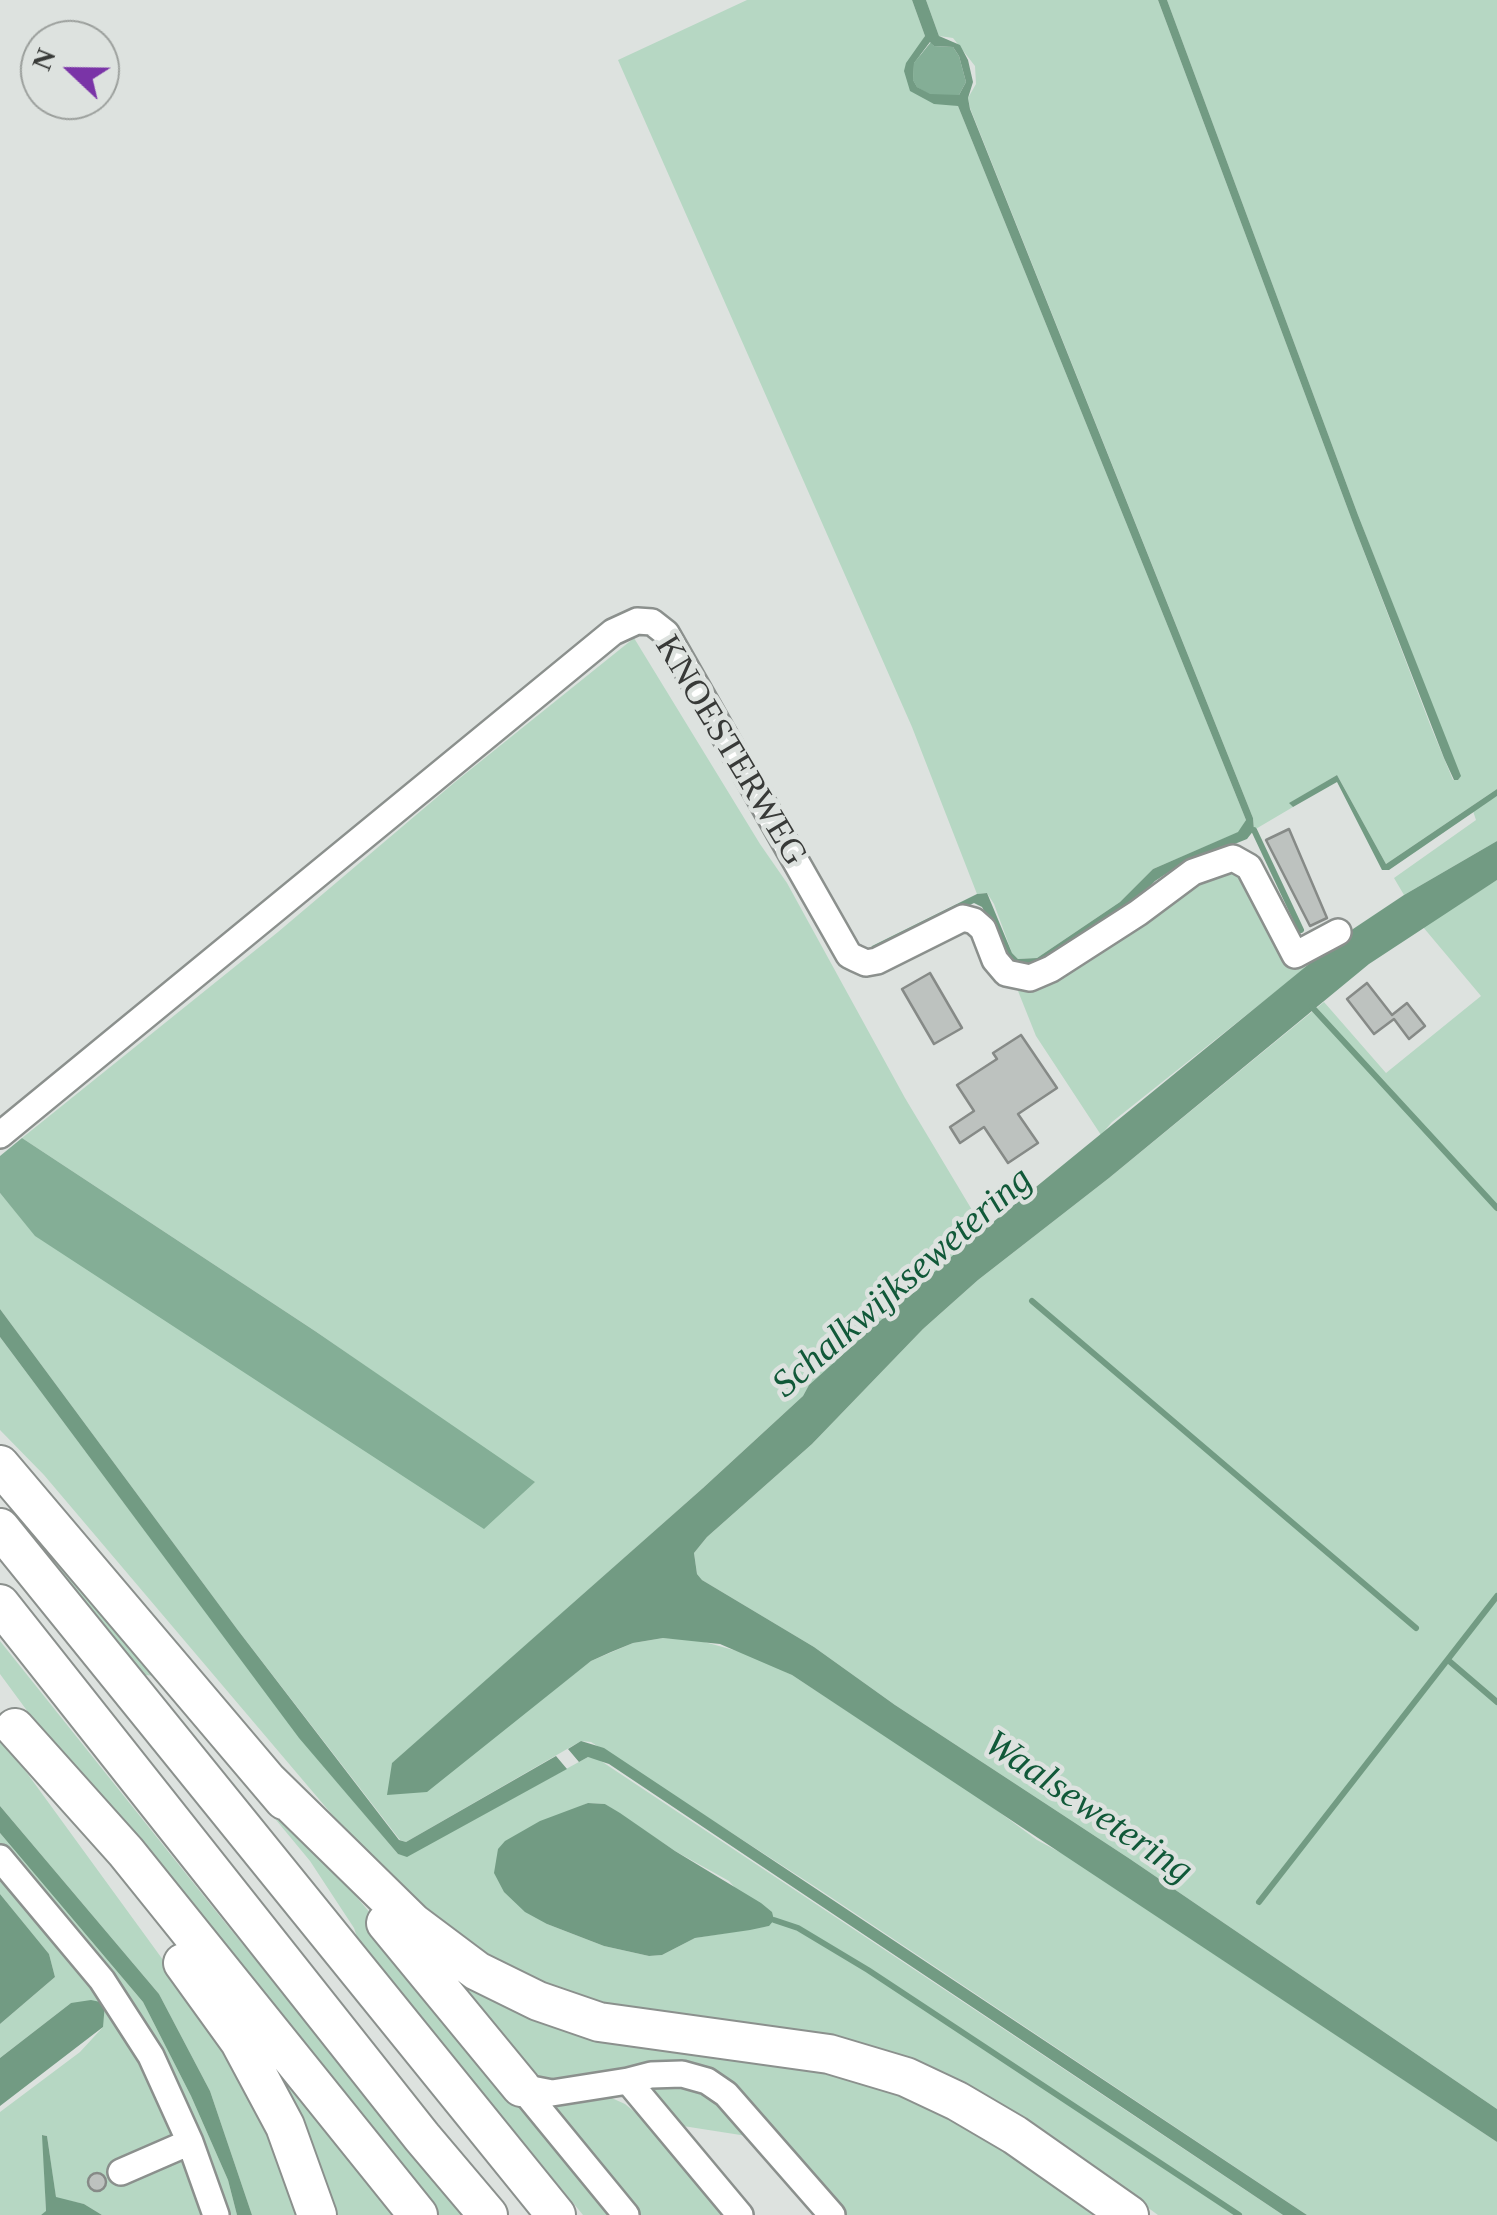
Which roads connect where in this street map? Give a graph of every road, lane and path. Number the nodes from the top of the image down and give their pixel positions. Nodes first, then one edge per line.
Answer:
1 (1338, 932) dead end
2 (0, 1135) edge
3 (0, 1465) edge
4 (0, 1528) edge
5 (0, 1604) edge
6 (8, 1718) edge
7 (268, 1780) junction
8 (0, 1858) edge
9 (628, 2081) junction
10 (521, 2087) junction
11 (190, 2142) junction
12 (121, 2172) dead end
13 (216, 2215) edge
14 (317, 2215) edge
15 (418, 2215) edge
16 (488, 2215) edge
17 (556, 2215) edge
18 (626, 2215) edge
19 (740, 2215) edge
20 (832, 2215) edge
21 (1129, 2215) edge

1 - 2 street, KNOESTERWEG
3 - 7 highway
4 - 17 highway
5 - 16 highway
6 - 14 highway
6 - 15 highway
7 - 10 highway
7 - 21 highway
8 - 11 street
9 - 10 street
9 - 19 street
9 - 20 street
10 - 18 street
11 - 12 street
11 - 13 street

